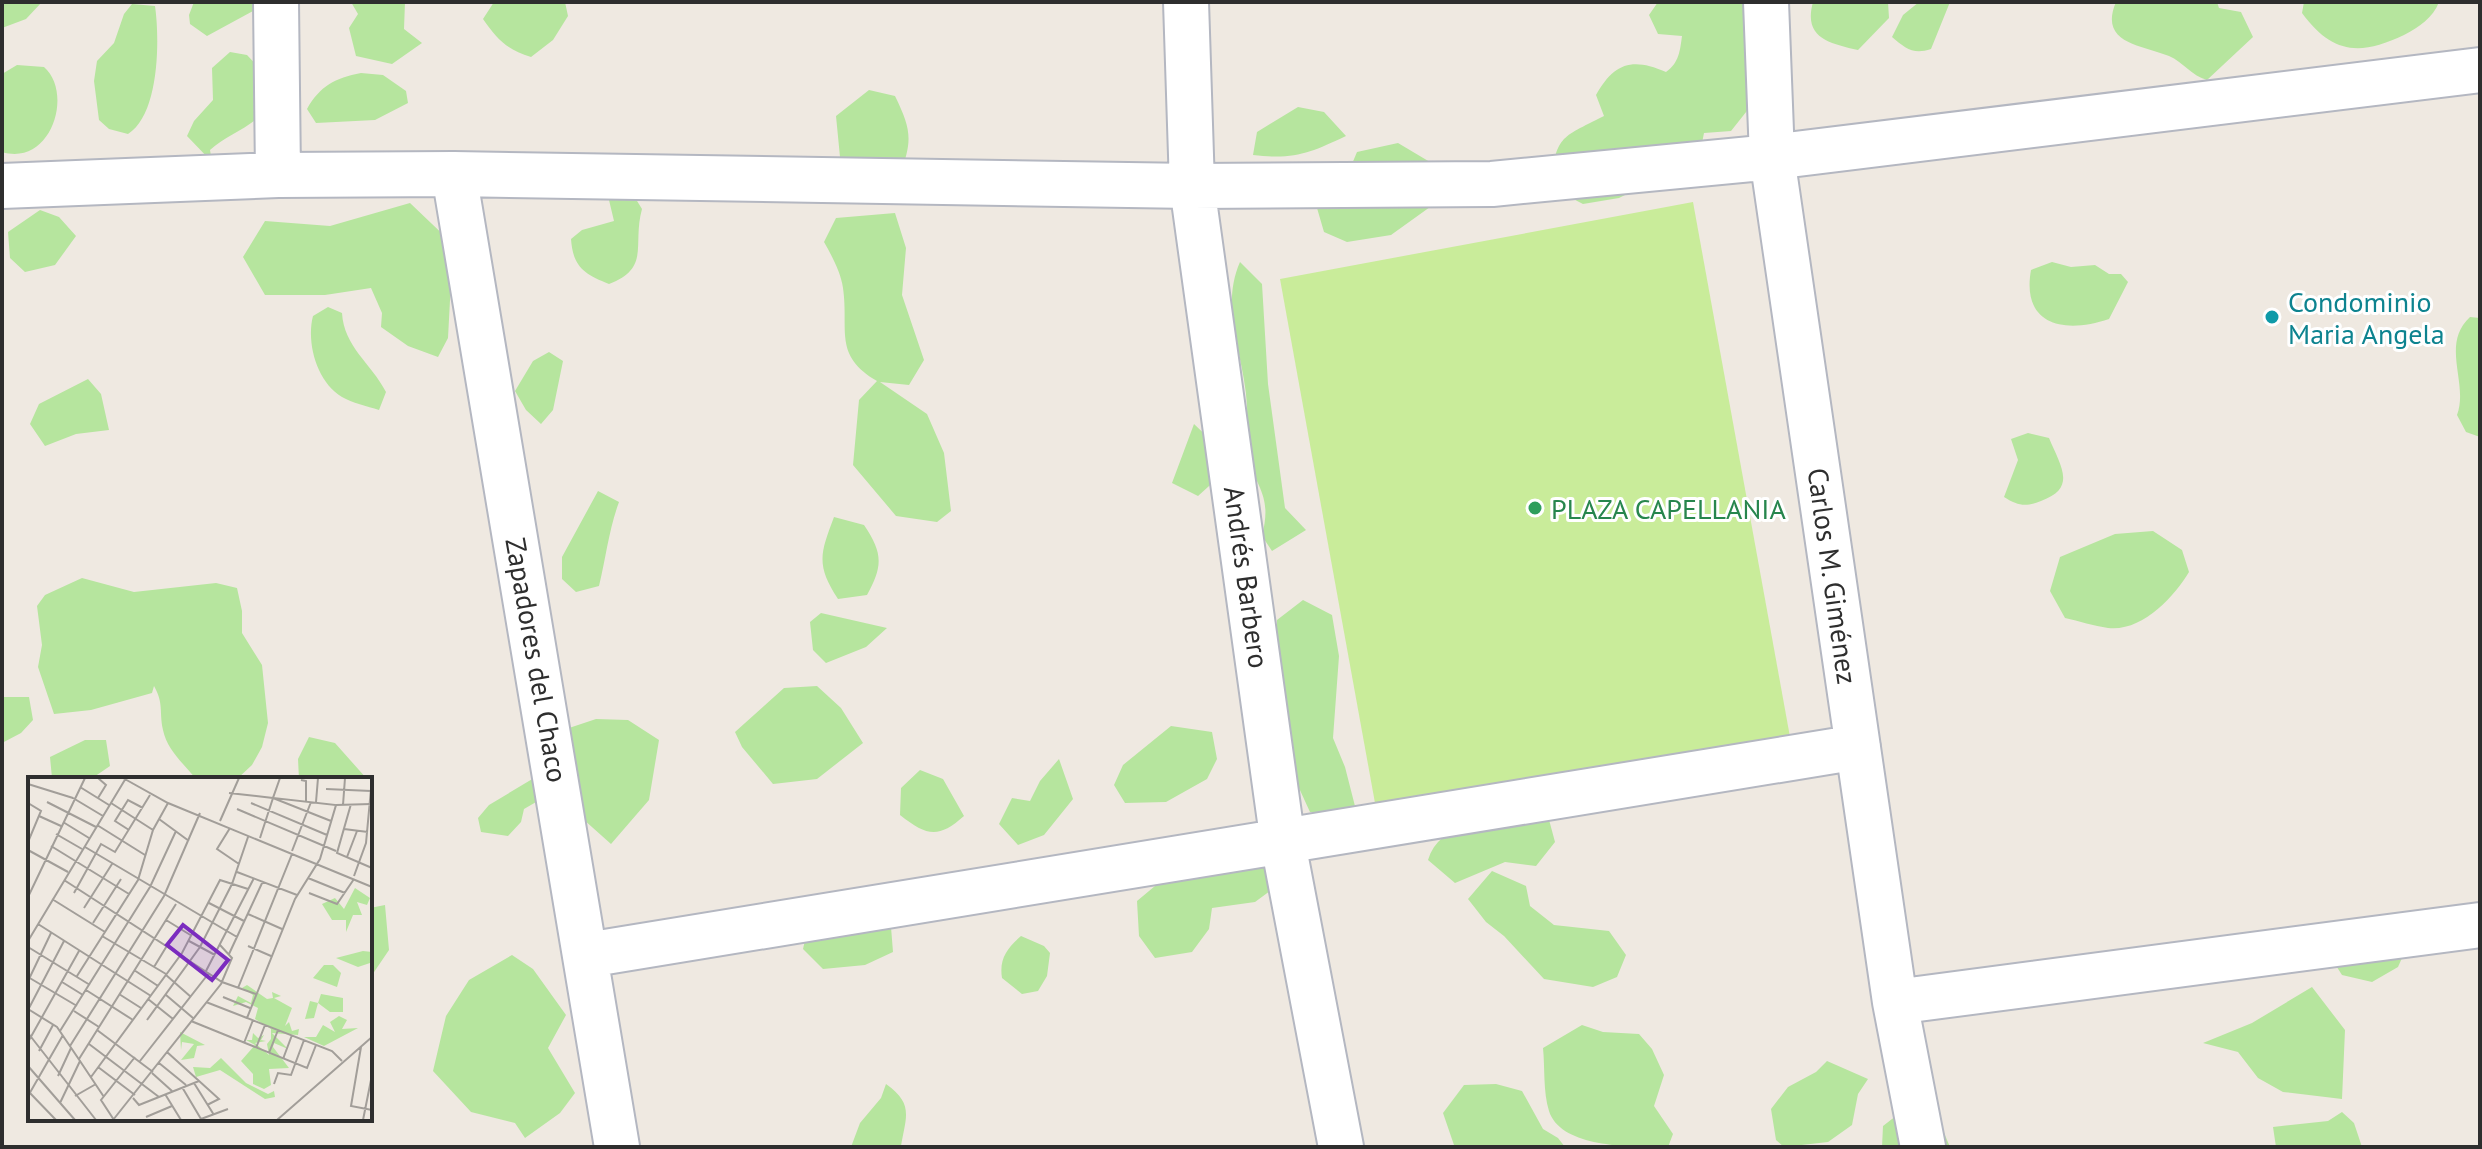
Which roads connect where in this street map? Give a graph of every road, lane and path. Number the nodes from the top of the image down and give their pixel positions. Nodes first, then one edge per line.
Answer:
1 (276, 2) edge
2 (1186, 2) edge
3 (1766, 2) edge
4 (2480, 70) edge
5 (1772, 157) junction
6 (454, 174) junction
7 (278, 175) junction
8 (2, 186) edge
9 (1192, 186) junction
10 (1858, 747) junction
11 (1283, 843) junction
12 (2480, 925) edge
13 (587, 955) junction
14 (1895, 1002) junction
15 (617, 1147) edge
16 (1341, 1147) edge
17 (1923, 1147) edge

1 - 7 street
2 - 9 street, Andrés Barbero
3 - 5 street, Carlos M. Giménez
4 - 5 street
5 - 9 street
5 - 10 street, Carlos M. Giménez
6 - 7 street
6 - 9 street
6 - 13 street, Zapadores del Chaco
7 - 8 street
9 - 11 street, Andrés Barbero
10 - 11 street
10 - 14 street, Carlos M. Giménez
11 - 13 street
11 - 16 street, Andrés Barbero
12 - 14 street
13 - 15 street, Zapadores del Chaco
14 - 17 street, Carlos M. Giménez

